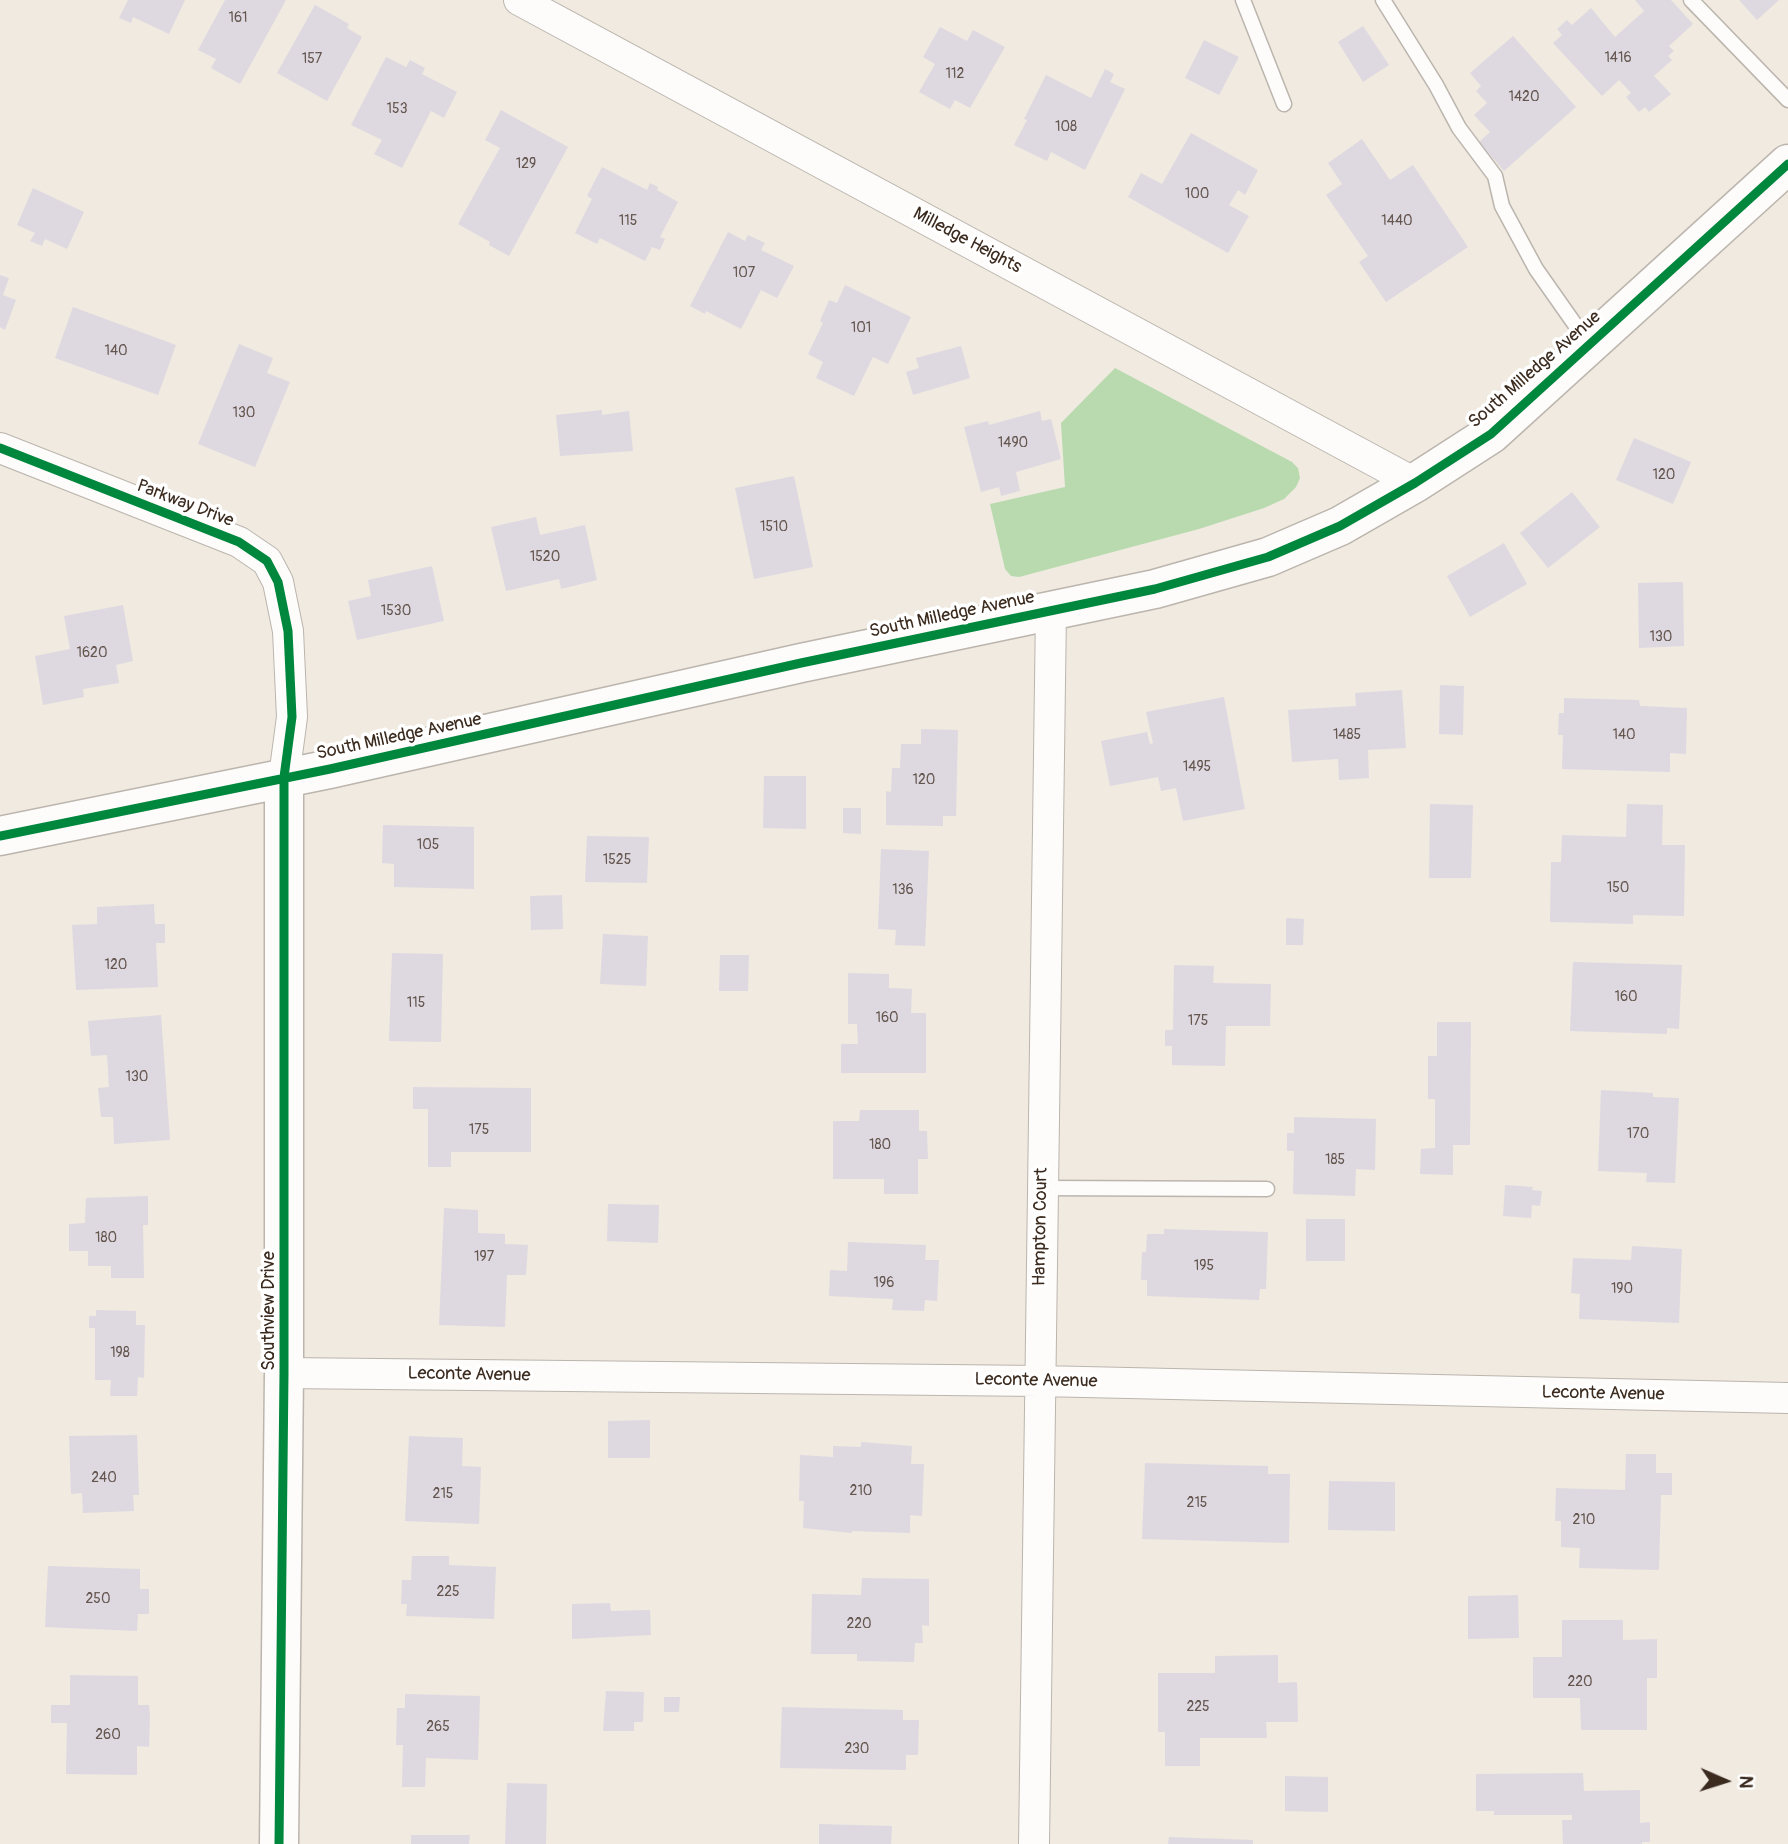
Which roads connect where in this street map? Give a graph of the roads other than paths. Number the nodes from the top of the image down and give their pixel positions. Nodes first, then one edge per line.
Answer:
1 (519, 0) edge
2 (1243, 0) edge
3 (1383, 0) edge
4 (1690, 0) edge
5 (1788, 100) edge
6 (1284, 104) dead end
7 (1788, 164) edge
8 (1589, 344) junction
9 (0, 449) edge
10 (1415, 484) junction
11 (1051, 610) junction
12 (284, 777) junction
13 (0, 836) edge
14 (1041, 1188) junction
15 (1267, 1189) dead end
16 (284, 1373) junction
17 (1040, 1381) junction
18 (1788, 1398) edge
19 (279, 1844) edge
20 (1034, 1844) edge

1 - 10 street, Milledge Heights
2 - 6 lane
3 - 8 lane
4 - 5 lane
7 - 8 main road, South Milledge Avenue
8 - 10 main road, South Milledge Avenue
9 - 12 street, Parkway Drive
10 - 11 main road, South Milledge Avenue
11 - 12 main road, South Milledge Avenue
11 - 14 street, Hampton Court
12 - 13 main road, South Milledge Avenue
12 - 16 main road, Southview Drive
14 - 15 lane
14 - 17 street, Hampton Court
16 - 17 street, Leconte Avenue
16 - 19 main road, Southview Drive
17 - 18 street, Leconte Avenue
17 - 20 street, Hampton Court

